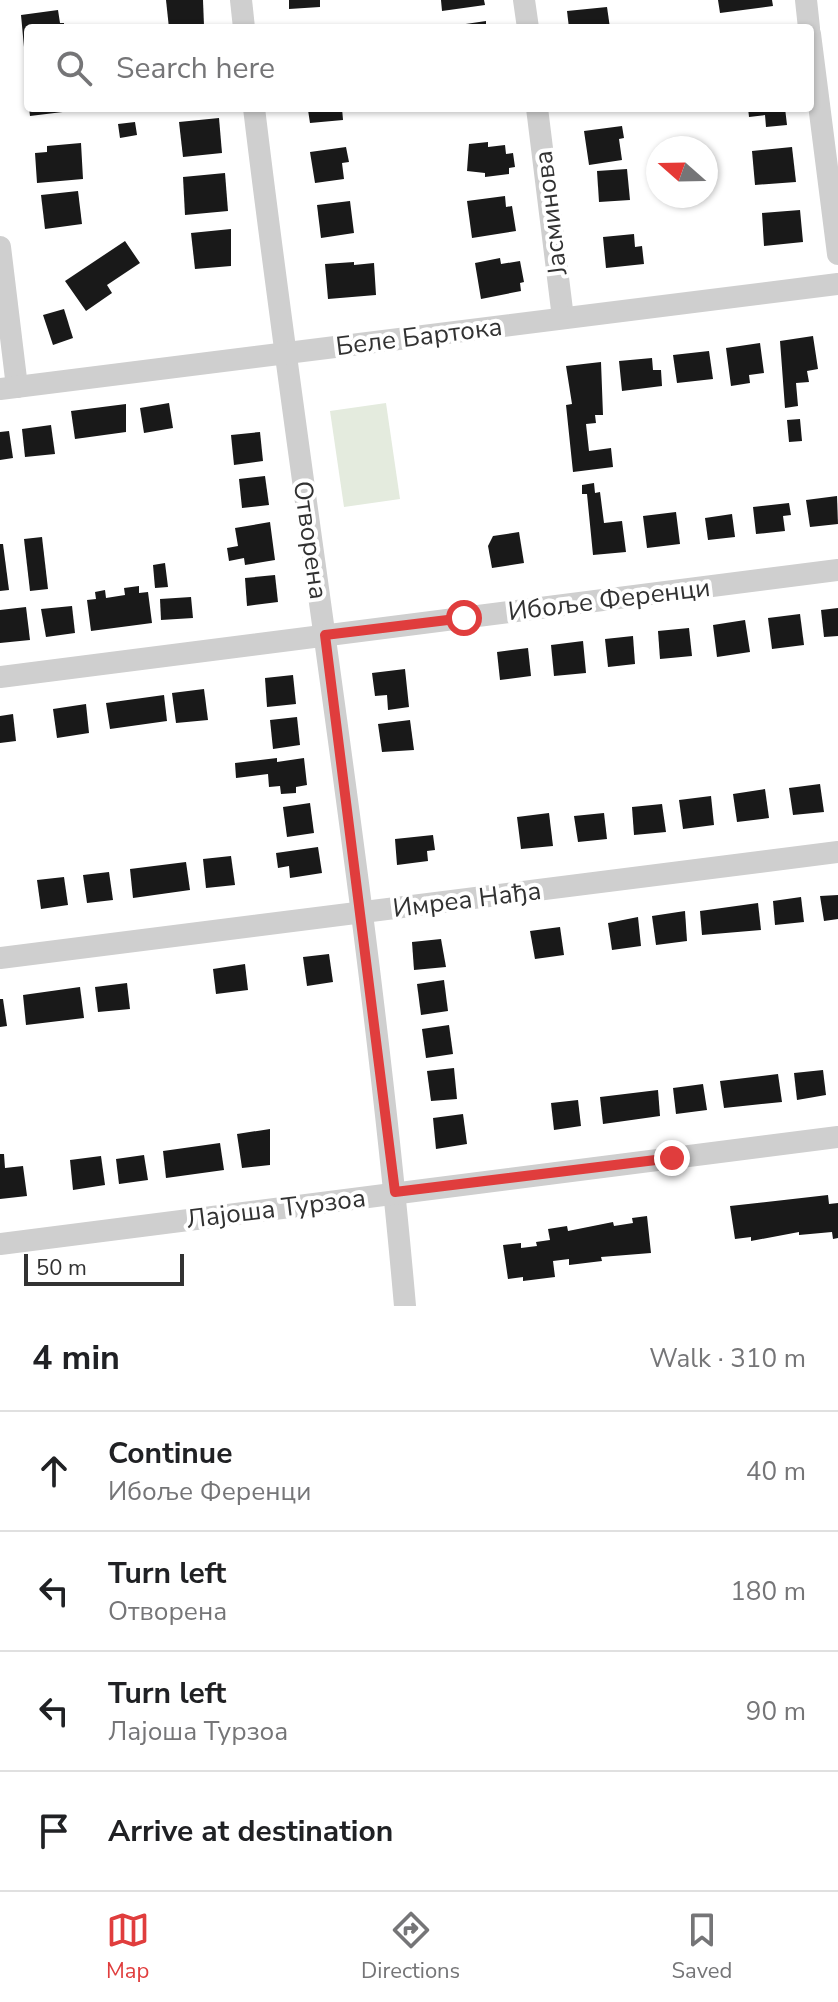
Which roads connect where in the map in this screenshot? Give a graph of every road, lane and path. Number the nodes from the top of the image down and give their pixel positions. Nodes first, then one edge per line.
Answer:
1 (241, 0) edge
2 (524, 0) edge
3 (806, 0) edge
4 (244, 24) edge
5 (527, 24) edge
6 (809, 24) edge
7 (814, 63) edge
8 (254, 112) edge
9 (537, 112) edge
10 (0, 247) edge
11 (838, 254) edge
12 (838, 284) edge
13 (563, 318) junction
14 (283, 353) junction
15 (9, 388) edge
16 (838, 570) edge
17 (325, 635) junction
18 (0, 677) edge
19 (838, 852) edge
20 (362, 912) junction
21 (0, 958) edge
22 (838, 1137) edge
23 (395, 1192) junction
24 (0, 1244) edge
25 (405, 1306) edge

1 - 4 street
2 - 5 street
3 - 6 street
7 - 11 street
8 - 14 street, Отворена
9 - 13 street, Јасминова
10 - 15 street
12 - 13 street, Беле Бартока
13 - 14 street, Беле Бартока
14 - 15 street, Беле Бартока
14 - 17 street, Отворена
16 - 17 street, Ибоље Ференци
17 - 18 street, Ибоље Ференци
17 - 20 street, Отворена
19 - 20 street, Имреа Нађа
20 - 21 street, Имреа Нађа
20 - 23 street, Отворена
22 - 23 street, Лајоша Турзоа
23 - 24 street, Лајоша Турзоа
23 - 25 street, Отворена

